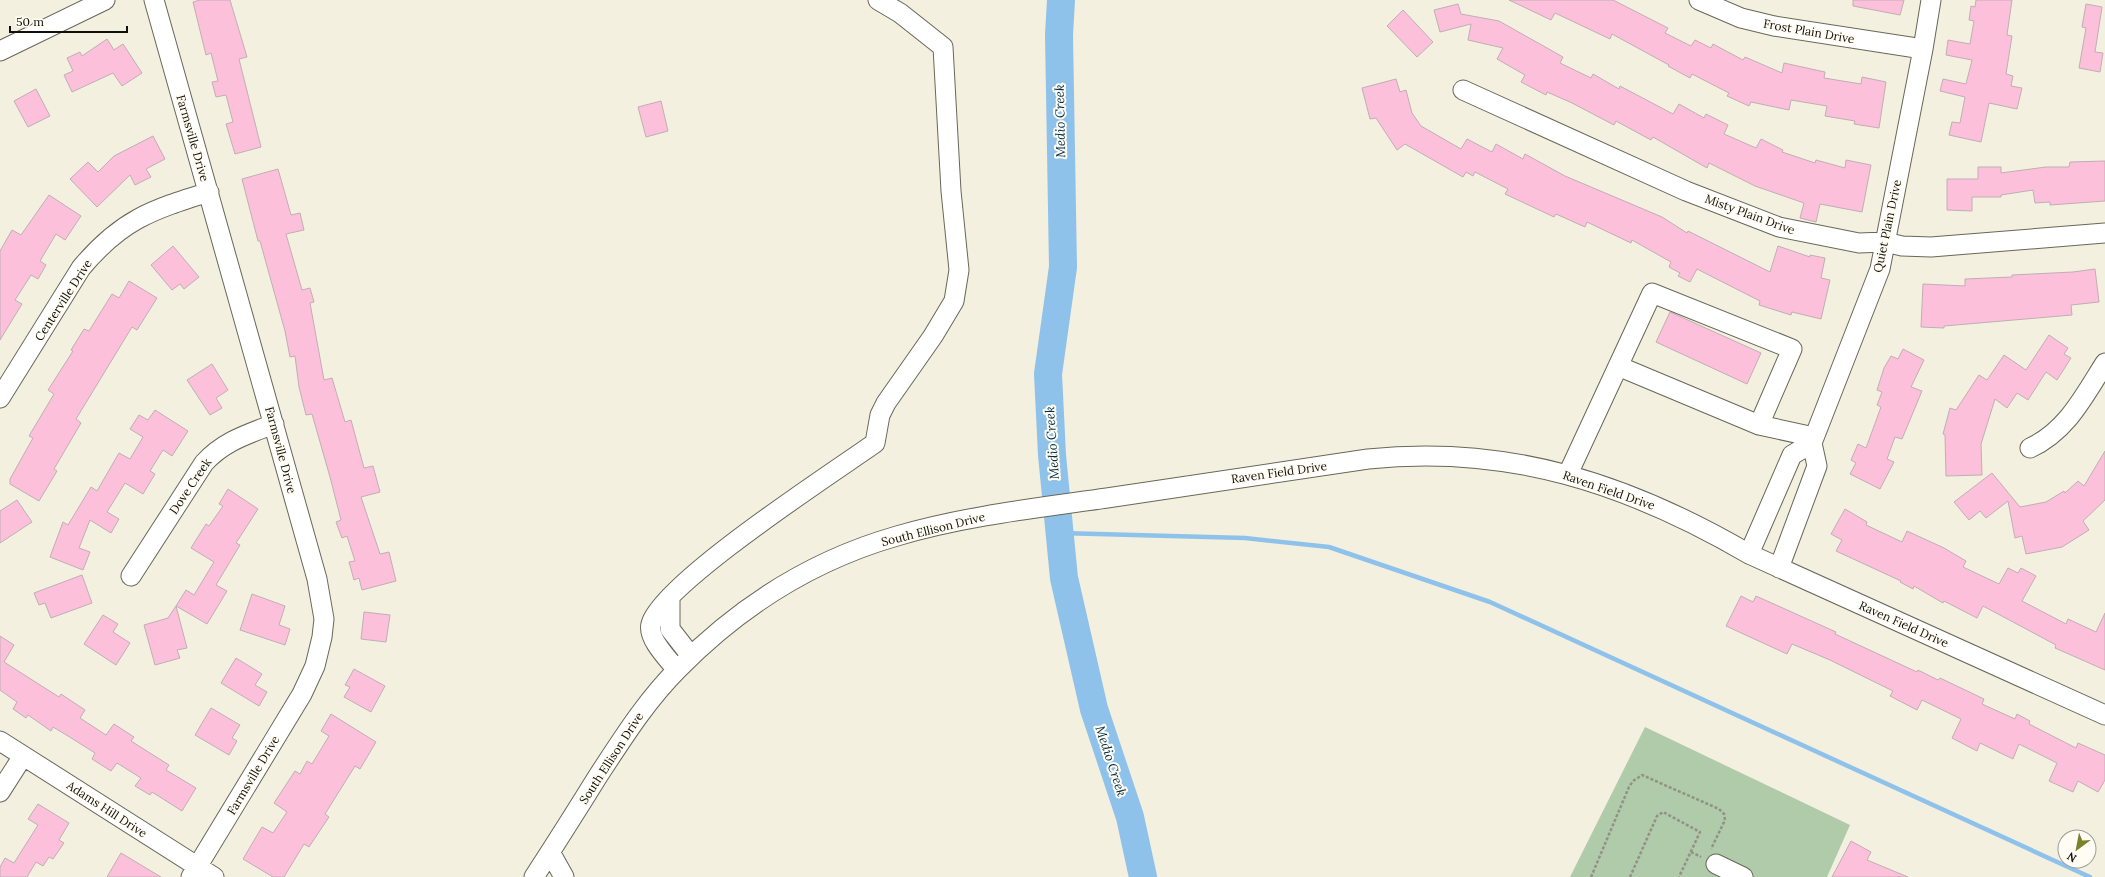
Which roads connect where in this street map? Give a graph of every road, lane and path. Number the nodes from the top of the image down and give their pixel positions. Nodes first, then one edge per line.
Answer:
1 (105, 0) edge
2 (154, 0) edge
3 (878, 0) edge
4 (1698, 0) edge
5 (1931, 0) edge
6 (1923, 49) junction
7 (0, 51) edge
8 (1463, 90) dead end
9 (209, 192) junction
10 (2105, 233) edge
11 (1885, 242) junction
12 (2105, 363) edge
13 (1618, 366) junction
14 (0, 398) edge
15 (274, 424) junction
16 (1759, 425) junction
17 (1813, 440) junction
18 (2030, 448) dead end
19 (1568, 474) junction
20 (1001, 513) joint
21 (1749, 554) junction
22 (1780, 568) junction
23 (131, 576) dead end
24 (670, 597) junction
25 (691, 656) junction
26 (677, 670) junction
27 (2105, 715) edge
28 (0, 741) edge
29 (23, 756) junction
30 (0, 792) edge
31 (550, 852) junction
32 (1712, 859) joint
33 (194, 872) edge
34 (214, 877) edge
35 (534, 877) edge
36 (564, 877) edge
37 (1591, 877) edge
38 (1630, 877) edge
39 (1679, 877) edge
40 (1743, 877) edge

1 - 7 street
2 - 9 street, Farmsville Drive
3 - 24 street
4 - 6 street, Frost Plain Drive
5 - 6 street, Quiet Plain Drive
6 - 11 street, Quiet Plain Drive
8 - 11 street, Misty Plain Drive
9 - 14 street, Centerville Drive
9 - 15 street, Farmsville Drive
10 - 11 street, Misty Plain Drive
11 - 17 street, Quiet Plain Drive
12 - 18 street
13 - 16 street
13 - 16 street
13 - 19 street
15 - 23 street, Dove Creek
15 - 33 street, Farmsville Drive
16 - 17 street
17 - 21 street
17 - 22 street
19 - 20 street, Raven Field Drive
19 - 21 street, Raven Field Drive
20 - 25 street, South Ellison Drive
21 - 22 street, Raven Field Drive
22 - 27 street, Raven Field Drive
24 - 25 street
24 - 26 street
25 - 26 street, South Ellison Drive
26 - 31 street, South Ellison Drive
28 - 29 street, Adams Hill Drive
29 - 30 street
29 - 33 street, Adams Hill Drive
31 - 35 street, South Ellison Drive
31 - 36 street
32 - 37 path
32 - 40 street
33 - 34 street, Adams Hill Drive
38 - 39 path

